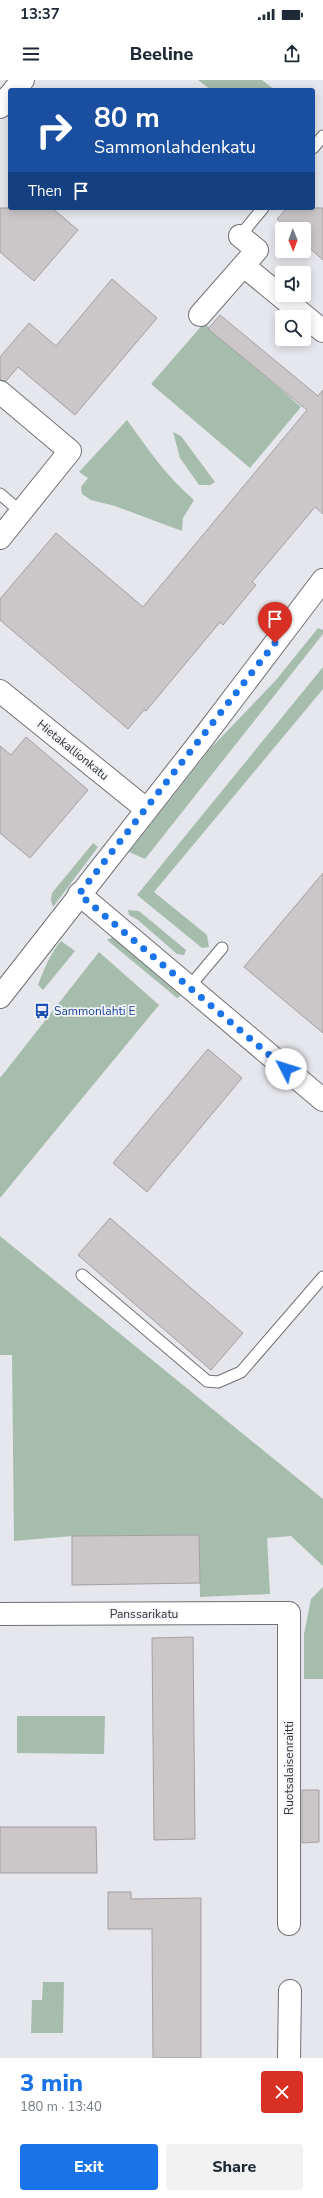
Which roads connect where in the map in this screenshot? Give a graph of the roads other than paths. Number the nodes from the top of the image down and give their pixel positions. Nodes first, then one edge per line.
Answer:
1 (23, 80) edge
2 (16, 88) edge
3 (8, 97) edge
4 (0, 107) edge
5 (323, 136) edge
6 (315, 146) edge
7 (261, 210) edge
8 (240, 236) joint
9 (244, 266) junction
10 (200, 315) dead end
11 (323, 331) edge
12 (0, 392) edge
13 (0, 494) edge
14 (21, 512) junction
15 (0, 538) edge
16 (320, 592) edge
17 (0, 691) edge
18 (146, 809) junction
19 (79, 894) junction
20 (222, 948) dead end
21 (189, 987) junction
22 (0, 997) edge
23 (323, 1100) edge
24 (82, 1275) dead end
25 (323, 1277) edge
26 (289, 1613) joint
27 (0, 1614) edge
28 (289, 1924) dead end
29 (290, 1991) dead end
30 (290, 2058) edge

1 - 2 street
3 - 4 street
5 - 6 lane
7 - 8 lane
8 - 9 street
9 - 10 street
9 - 11 street
12 - 14 street
13 - 14 lane
14 - 15 street
16 - 18 street
17 - 18 street, Hietakallionkatu
18 - 19 street
19 - 21 street
19 - 22 street
20 - 21 lane
21 - 23 street
24 - 25 lane
26 - 27 street, Panssarikatu
26 - 28 street, Ruotsalaisenraitti
29 - 30 street

